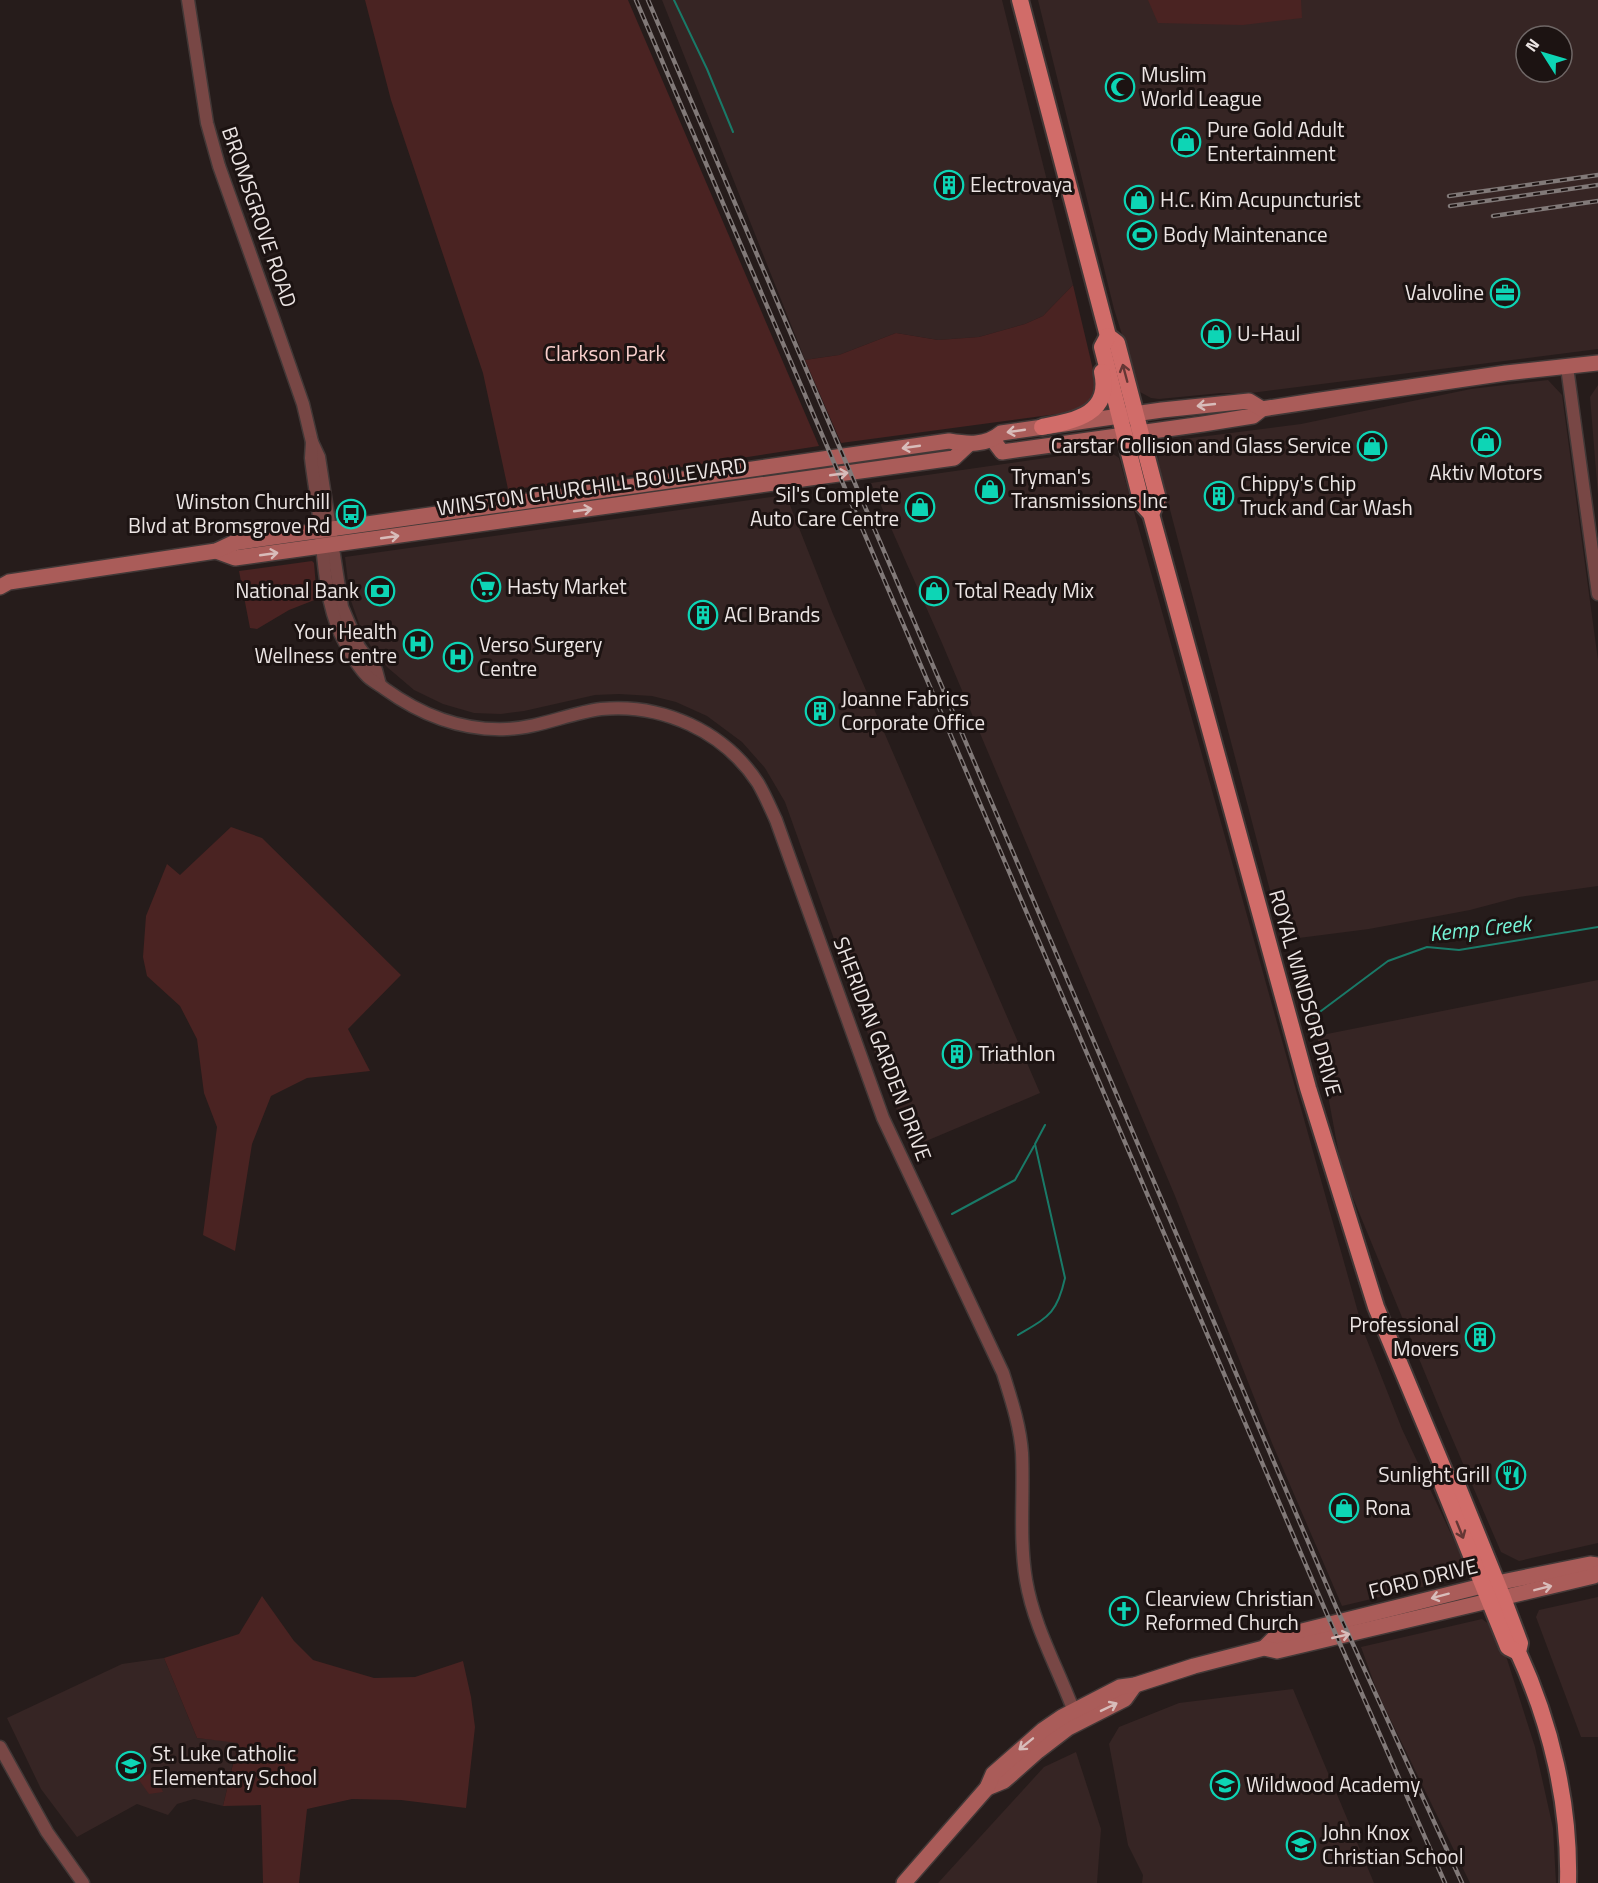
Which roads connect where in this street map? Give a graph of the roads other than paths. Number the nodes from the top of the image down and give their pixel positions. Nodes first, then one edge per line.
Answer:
1 (188, 0) edge
2 (1020, 0) edge
3 (1106, 344) junction
4 (1598, 363) edge
5 (1567, 367) junction
6 (1262, 409) junction
7 (1127, 415) junction
8 (1042, 427) junction
9 (1132, 434) junction
10 (993, 440) junction
11 (969, 444) junction
12 (326, 529) junction
13 (327, 546) junction
14 (216, 551) junction
15 (3, 583) edge
16 (1598, 594) edge
17 (1598, 1565) edge
18 (1598, 1573) edge
19 (1493, 1592) junction
20 (1076, 1716) junction
21 (0, 1747) edge
22 (83, 1883) edge
23 (904, 1883) edge
24 (1568, 1883) edge

1 - 12 street, BROMSGROVE ROAD
2 - 3 main road, ROYAL WINDSOR DRIVE
3 - 7 main road, ROYAL WINDSOR DRIVE
3 - 8 main road
4 - 5 main road, WINSTON CHURCHILL BOULEVARD
5 - 6 main road, WINSTON CHURCHILL BOULEVARD
5 - 16 street
6 -> 7 main road, WINSTON CHURCHILL BOULEVARD
6 - 9 main road, WINSTON CHURCHILL BOULEVARD
7 - 8 main road, WINSTON CHURCHILL BOULEVARD
7 - 9 main road, ROYAL WINDSOR DRIVE
8 -> 10 main road, WINSTON CHURCHILL BOULEVARD
9 - 10 main road, WINSTON CHURCHILL BOULEVARD
9 - 19 main road, ROYAL WINDSOR DRIVE
10 - 11 main road, WINSTON CHURCHILL BOULEVARD
11 -> 12 main road, WINSTON CHURCHILL BOULEVARD
13 -> 11 main road, WINSTON CHURCHILL BOULEVARD
12 - 13 street, BROMSGROVE ROAD
12 - 14 main road, WINSTON CHURCHILL BOULEVARD
14 -> 13 main road, WINSTON CHURCHILL BOULEVARD
13 - 20 street, SHERIDAN GARDEN DRIVE
14 - 15 main road, WINSTON CHURCHILL BOULEVARD
17 - 19 main road, FORD DRIVE
19 -> 18 main road, FORD DRIVE
19 - 20 main road, FORD DRIVE
19 - 24 main road, ROYAL WINDSOR DRIVE
20 - 23 main road, FORD DRIVE
21 - 22 street

